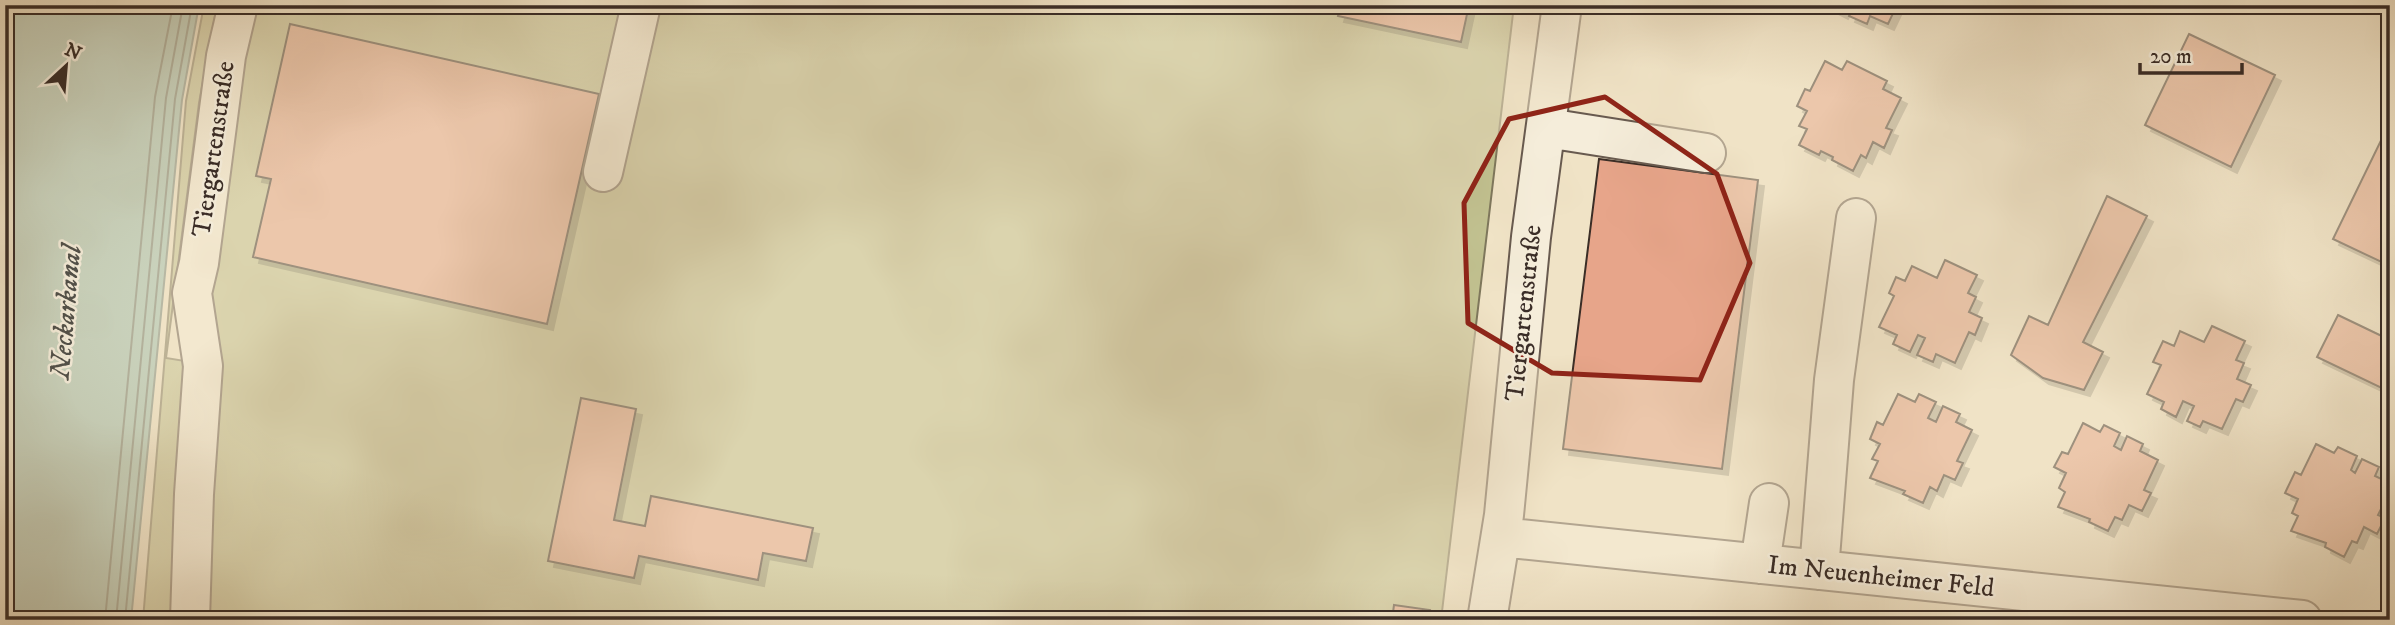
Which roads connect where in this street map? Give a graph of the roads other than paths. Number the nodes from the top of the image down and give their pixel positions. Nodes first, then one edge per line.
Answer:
1 (238, 5) edge
2 (641, 5) edge
3 (1562, 5) edge
4 (1547, 128) junction
5 (1706, 153) dead end
6 (603, 172) dead end
7 (1856, 218) dead end
8 (1769, 503) dead end
9 (1501, 537) junction
10 (1760, 564) junction
11 (1819, 570) junction
12 (190, 620) edge
13 (1488, 620) edge
14 (2302, 620) edge

1 - 12 street, Tiergartenstraße
2 - 6 street
3 - 4 street, Tiergartenstraße
4 - 5 street
4 - 9 street, Tiergartenstraße
7 - 11 street
8 - 10 street
9 - 10 street, Im Neuenheimer Feld
9 - 13 street, Tiergartenstraße
10 - 11 street, Im Neuenheimer Feld
11 - 14 street, Im Neuenheimer Feld

